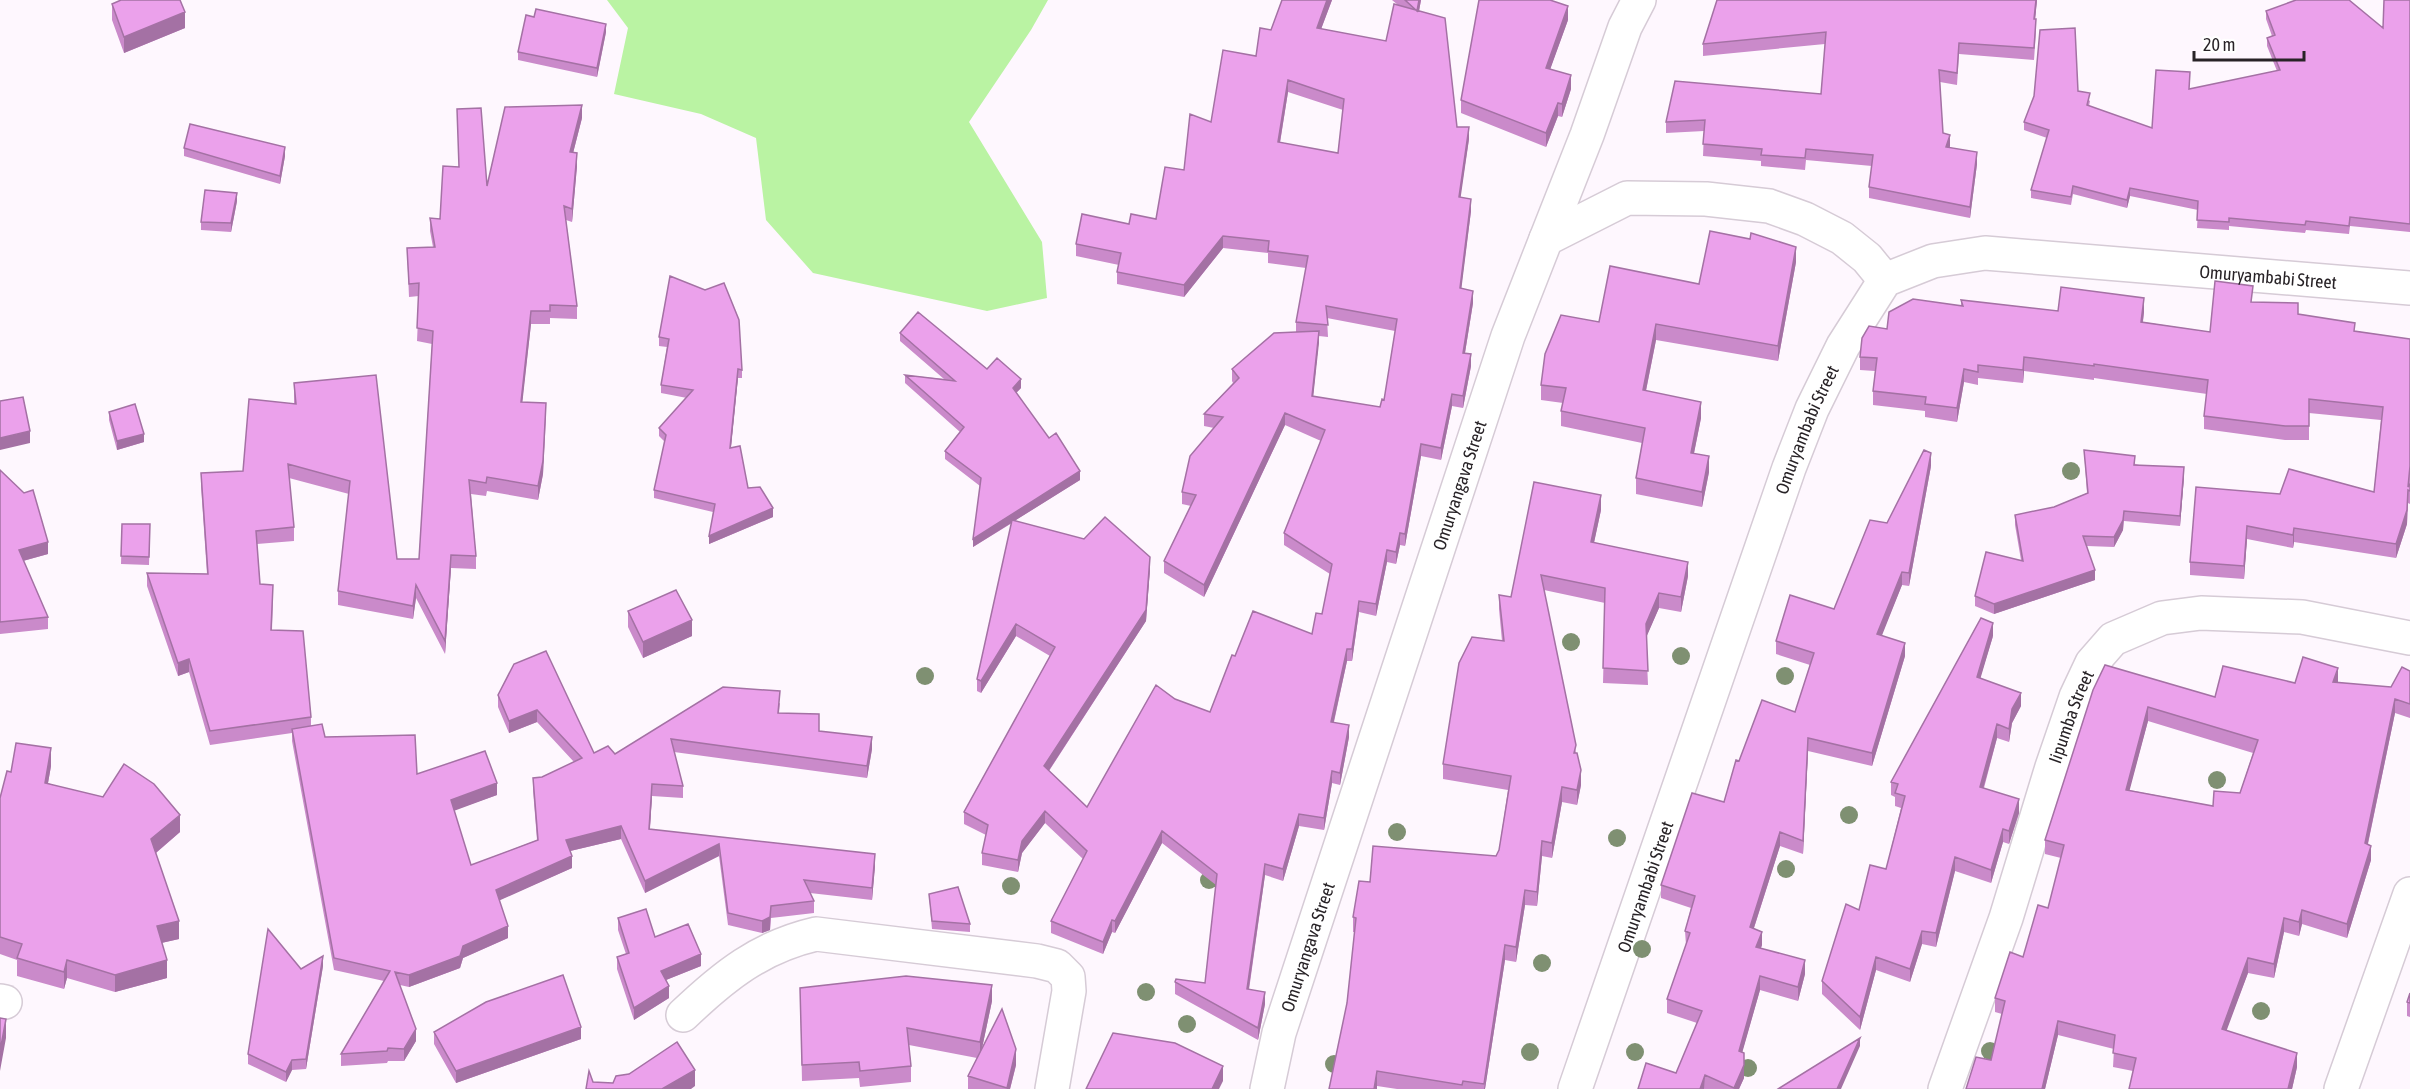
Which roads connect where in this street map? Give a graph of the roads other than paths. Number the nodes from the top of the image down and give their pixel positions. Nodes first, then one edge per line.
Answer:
1 (1639, 0) edge
2 (1546, 240) junction
3 (1885, 280) junction
4 (2410, 288) edge
5 (2410, 638) edge
6 (2410, 894) edge
7 (683, 1015) dead end
8 (1052, 1089) edge
9 (1267, 1089) edge
10 (1575, 1089) edge
11 (1945, 1089) edge
12 (2341, 1089) edge

1 - 2 street, Omuryangava Street
2 - 3 street
2 - 9 street, Omuryangava Street
3 - 4 street, Omuryambabi Street
3 - 10 street, Omuryambabi Street
5 - 11 street, Iipumba Street
6 - 12 street
7 - 8 street

